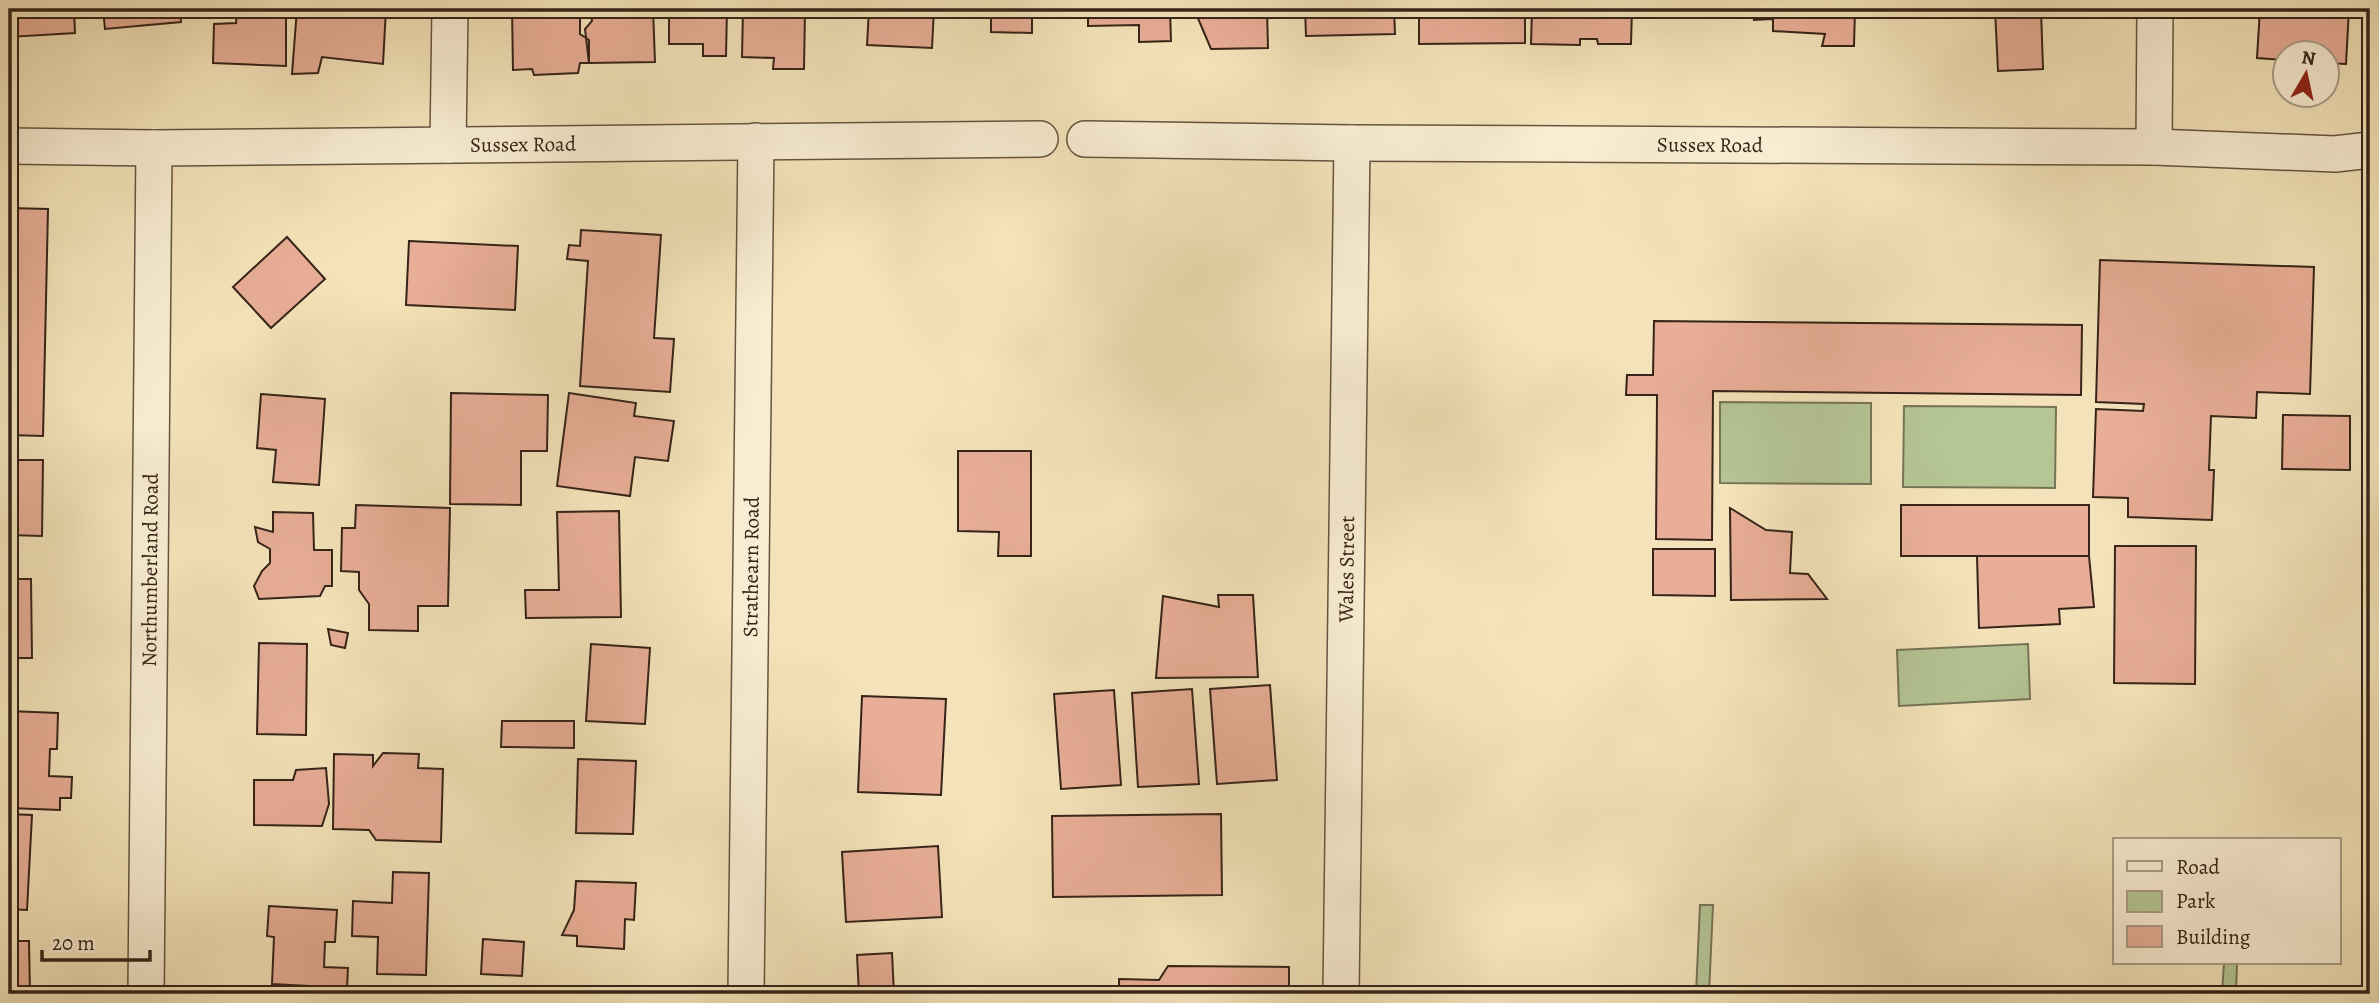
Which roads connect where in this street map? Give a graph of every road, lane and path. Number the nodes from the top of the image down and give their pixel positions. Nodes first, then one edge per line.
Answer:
1 (450, 9) edge
2 (2155, 9) edge
3 (1040, 139) dead end
4 (1085, 139) dead end
5 (755, 141) junction
6 (1352, 143) junction
7 (448, 145) junction
8 (9, 146) edge
9 (2154, 147) junction
10 (154, 148) junction
11 (2370, 150) edge
12 (2336, 154) junction
13 (2370, 164) edge
14 (146, 994) edge
15 (746, 994) edge
16 (1341, 994) edge

1 - 7 street
2 - 9 street
3 - 5 street, Sussex Road
4 - 6 street, Sussex Road
5 - 7 street, Sussex Road
5 - 15 street, Strathearn Road
6 - 9 street, Sussex Road
6 - 16 street, Wales Street
7 - 10 street, Sussex Road
8 - 10 street, Sussex Road
9 - 12 street, Sussex Road
10 - 14 street, Northumberland Road
11 - 12 street, Sussex Road
12 - 13 street, Sussex Road

